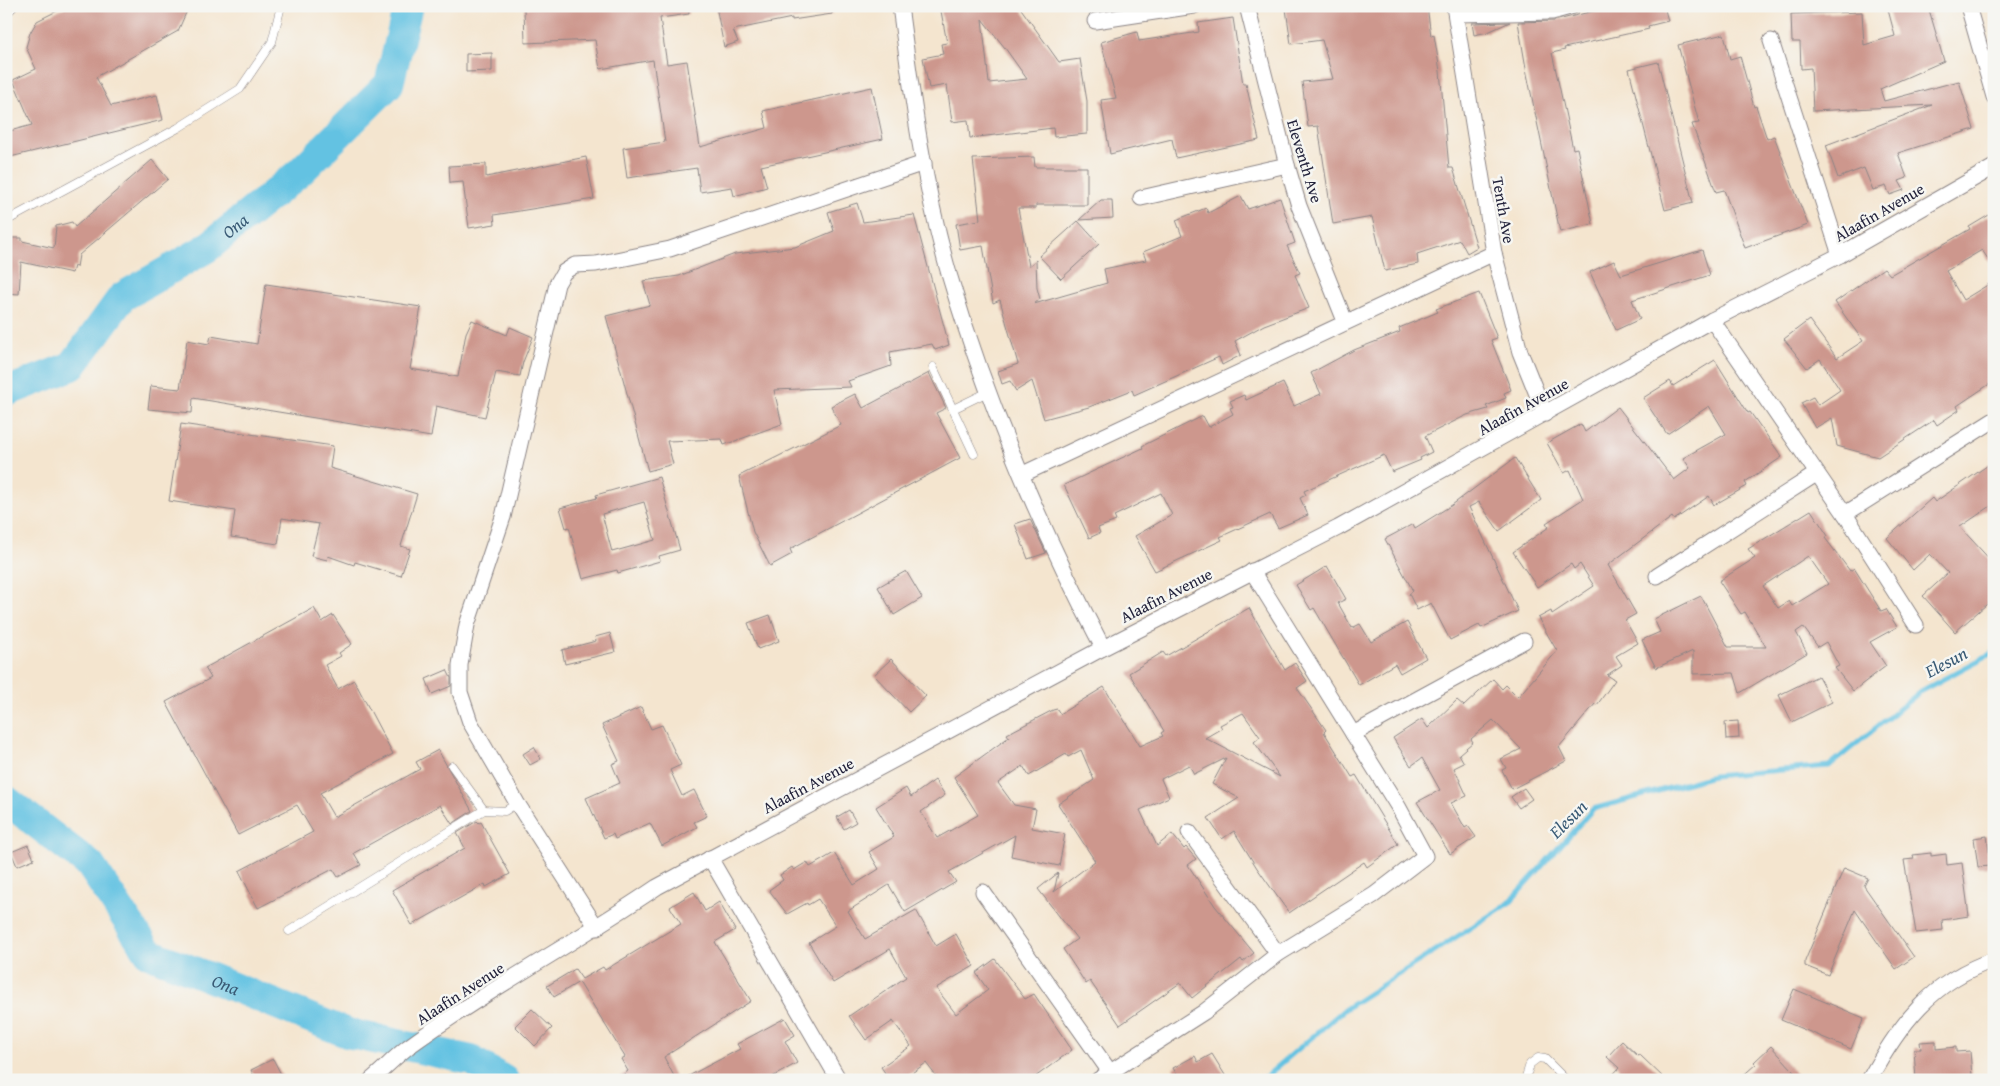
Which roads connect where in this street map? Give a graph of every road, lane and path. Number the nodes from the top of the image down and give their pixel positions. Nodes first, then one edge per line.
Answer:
1 (14, 6) edge
2 (281, 6) edge
3 (900, 6) edge
4 (1194, 6) edge
5 (1247, 6) edge
6 (1573, 6) edge
7 (1968, 6) edge
8 (1455, 10) edge
9 (6, 14) edge
10 (1095, 21) dead end
11 (1772, 41) dead end
12 (1994, 97) edge
13 (924, 163) junction
14 (1286, 165) junction
15 (1994, 167) edge
16 (1141, 198) dead end
17 (6, 221) edge
18 (1494, 253) junction
19 (1840, 255) junction
20 (1712, 320) junction
21 (1346, 321) junction
22 (933, 367) dead end
23 (990, 391) junction
24 (954, 409) junction
25 (1544, 414) junction
26 (1994, 420) edge
27 (974, 454) dead end
28 (1023, 474) junction
29 (1816, 474) junction
30 (1845, 514) junction
31 (1252, 571) junction
32 (1657, 576) dead end
33 (1916, 625) dead end
34 (1524, 640) dead end
35 (1103, 648) junction
36 (1353, 734) junction
37 (452, 766) dead end
38 (517, 803) junction
39 (484, 810) junction
40 (1189, 832) dead end
41 (710, 858) junction
42 (982, 892) dead end
43 (597, 928) junction
44 (289, 931) dead end
45 (1278, 954) junction
46 (1994, 960) edge
47 (1104, 1076) edge
48 (371, 1080) edge
49 (839, 1080) edge
50 (1525, 1080) edge
51 (1566, 1080) edge
52 (1869, 1080) edge

1 - 9 lane
2 - 17 lane
3 - 13 street
4 - 10 street
5 - 14 street, Eleventh Ave
6 - 8 street
7 - 12 street
8 - 18 street, Tenth Ave
11 - 19 street
13 - 23 street
13 - 38 street
14 - 16 street
14 - 21 street, Eleventh Ave
15 - 19 street, Alaafin Avenue
18 - 21 street
18 - 25 street, Tenth Ave
19 - 20 street, Alaafin Avenue
20 - 25 street, Alaafin Avenue
20 - 29 street
21 - 28 street
22 - 24 lane
23 - 24 lane
23 - 28 street
24 - 27 lane
25 - 31 street, Alaafin Avenue
26 - 30 street
28 - 35 street
29 - 30 street
29 - 32 street
30 - 33 street
31 - 35 street, Alaafin Avenue
31 - 36 street
34 - 36 street
35 - 41 street, Alaafin Avenue
36 - 45 street
37 - 39 lane
38 - 39 lane
38 - 43 street
39 - 44 lane
40 - 45 street
41 - 43 street, Alaafin Avenue
41 - 49 street
42 - 47 street
43 - 48 street, Alaafin Avenue
45 - 47 street
46 - 52 street
50 - 51 lane

